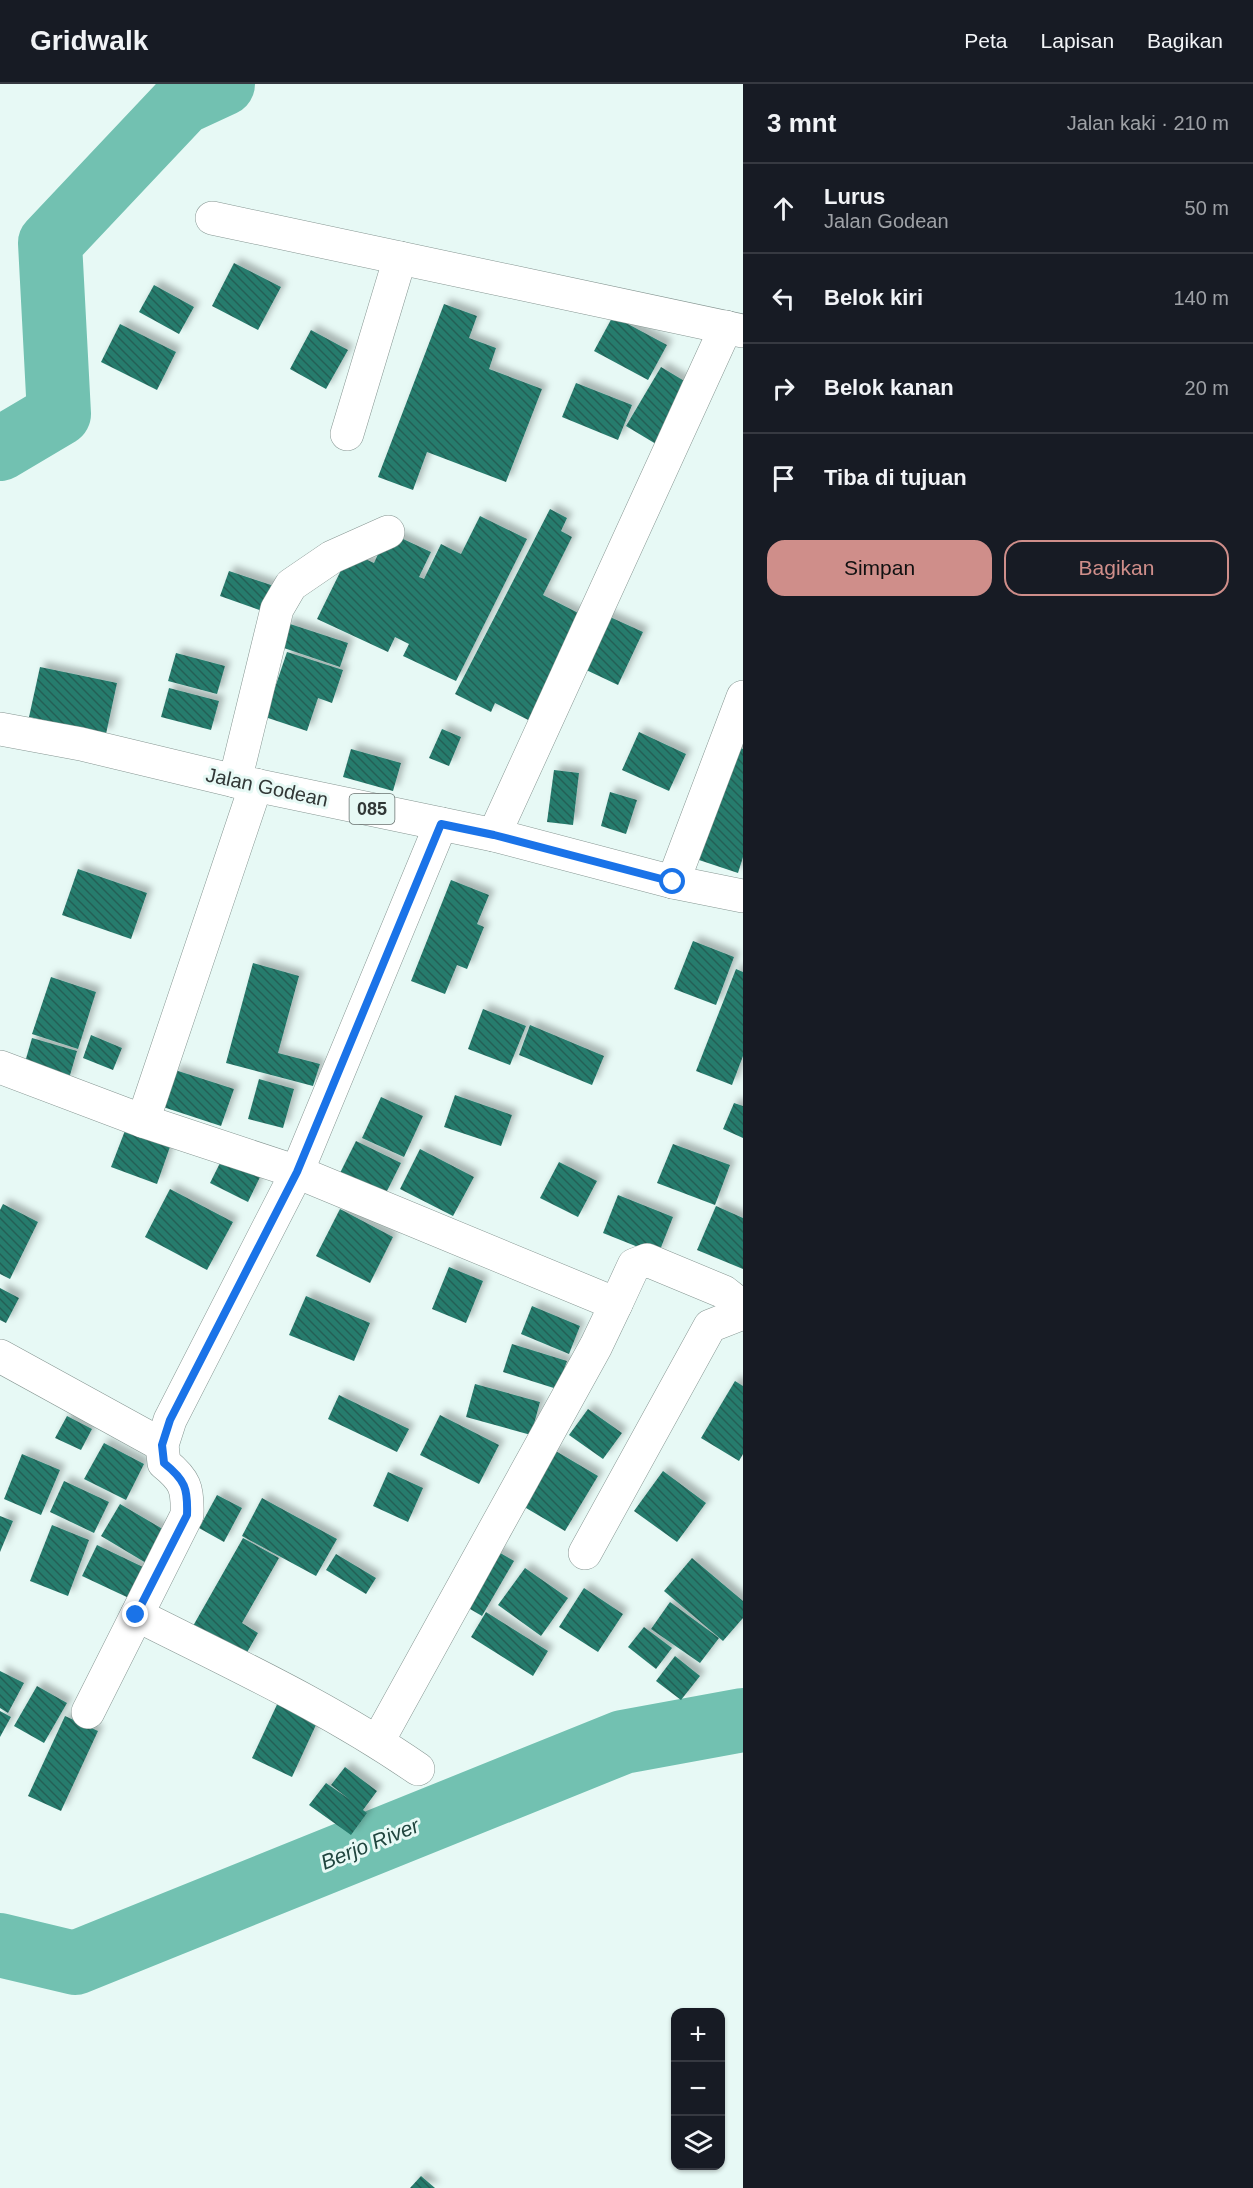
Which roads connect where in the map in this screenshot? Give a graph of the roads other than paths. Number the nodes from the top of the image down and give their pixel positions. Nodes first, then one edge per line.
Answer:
1 (212, 218) dead end
2 (400, 258) junction
3 (734, 329) edge
4 (347, 434) dead end
5 (388, 532) dead end
6 (743, 697) edge
7 (0, 729) edge
8 (246, 783) junction
9 (441, 824) junction
10 (494, 835) junction
11 (673, 882) junction
12 (743, 896) edge
13 (0, 1066) edge
14 (143, 1120) junction
15 (297, 1172) junction
16 (616, 1304) junction
17 (743, 1307) edge
18 (743, 1313) edge
19 (0, 1356) edge
20 (162, 1445) junction
21 (585, 1553) dead end
22 (136, 1615) junction
23 (88, 1712) dead end
24 (378, 1741) junction
25 (418, 1769) dead end

1 - 2 street
2 - 3 street
2 - 4 street
3 - 10 street
5 - 8 street
6 - 11 street
7 - 8 street, Jalan Godean / 085
8 - 9 street, Jalan Godean / 085
8 - 14 street
9 - 10 street, Jalan Godean / 085
9 - 15 street
10 - 11 street, Jalan Godean / 085
11 - 12 street, Jalan Godean / 085
13 - 14 street
14 - 15 street
15 - 16 street
15 - 20 street
16 - 17 street
16 - 24 street
18 - 21 street
19 - 20 street
20 - 22 street
22 - 23 street
22 - 24 street
24 - 25 street

